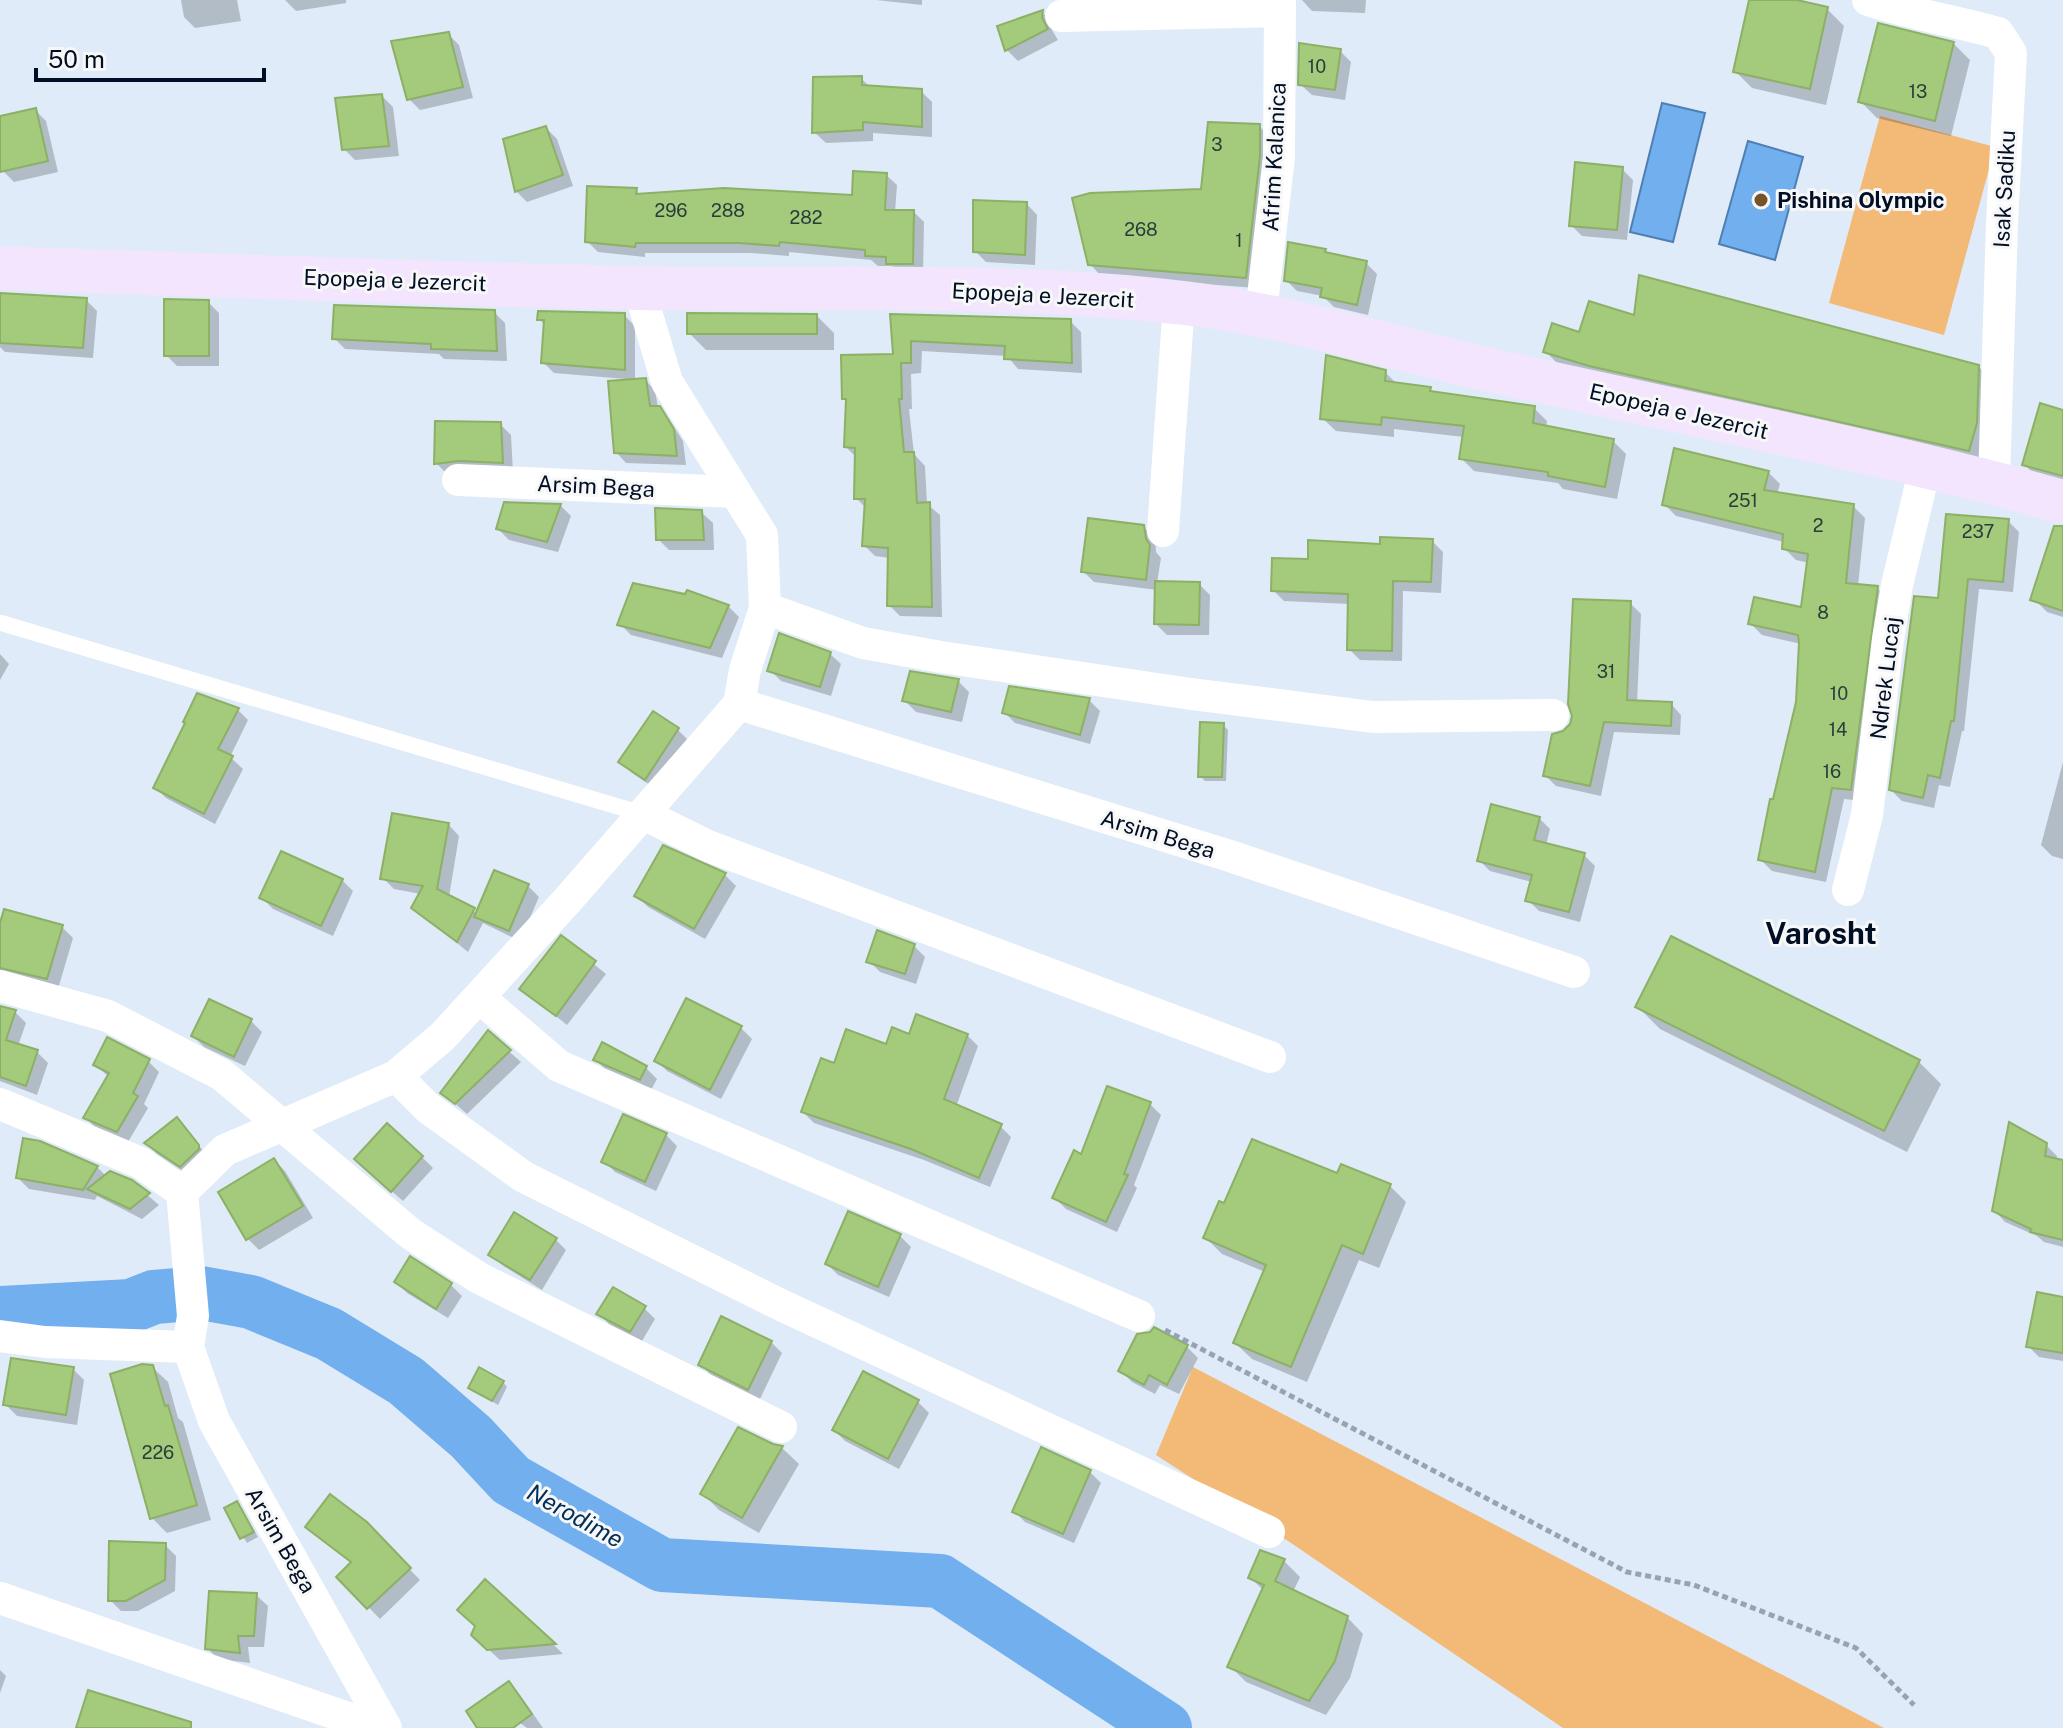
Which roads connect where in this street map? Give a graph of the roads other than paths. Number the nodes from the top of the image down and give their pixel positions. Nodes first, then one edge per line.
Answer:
1 (1868, 0) edge
2 (1280, 5) edge
3 (1061, 16) dead end
4 (0, 268) edge
5 (639, 288) junction
6 (1179, 303) junction
7 (1261, 313) junction
8 (1925, 468) junction
9 (458, 480) dead end
10 (1994, 482) junction
11 (734, 492) junction
12 (2063, 502) edge
13 (1163, 531) dead end
14 (765, 608) junction
15 (1, 623) edge
16 (739, 704) junction
17 (1553, 715) dead end
18 (643, 814) junction
19 (1848, 890) dead end
20 (1574, 972) dead end
21 (0, 986) edge
22 (480, 998) junction
23 (1270, 1057) dead end
24 (396, 1076) junction
25 (0, 1104) edge
26 (279, 1125) junction
27 (182, 1192) junction
28 (1139, 1316) road end
29 (191, 1331) junction
30 (0, 1336) edge
31 (781, 1427) dead end
32 (1269, 1532) dead end
33 (0, 1598) edge
34 (377, 1728) edge
35 (386, 1728) edge

1 - 10 street, Isak Sadiku
2 - 3 street
2 - 7 street, Afrim Kalanica
4 - 5 main road, Epopeja e Jezercit
5 - 6 main road, Epopeja e Jezercit
5 - 11 street
6 - 7 main road, Epopeja e Jezercit
6 - 13 street
7 - 8 main road, Epopeja e Jezercit
8 - 10 main road, Epopeja e Jezercit
8 - 19 street, Ndrek Lucaj
9 - 11 street, Arsim Bega
10 - 12 main road, Epopeja e Jezercit
11 - 14 street
14 - 16 street
14 - 17 street
15 - 18 lane
16 - 18 street
16 - 20 street, Arsim Bega
18 - 22 street
18 - 23 street
21 - 26 street
22 - 24 street
22 - 28 street
24 - 26 street
24 - 32 street
25 - 27 street
26 - 27 street
26 - 31 street
27 - 29 street, Arsim Bega
29 - 30 street
29 - 35 street, Arsim Bega
33 - 34 street

